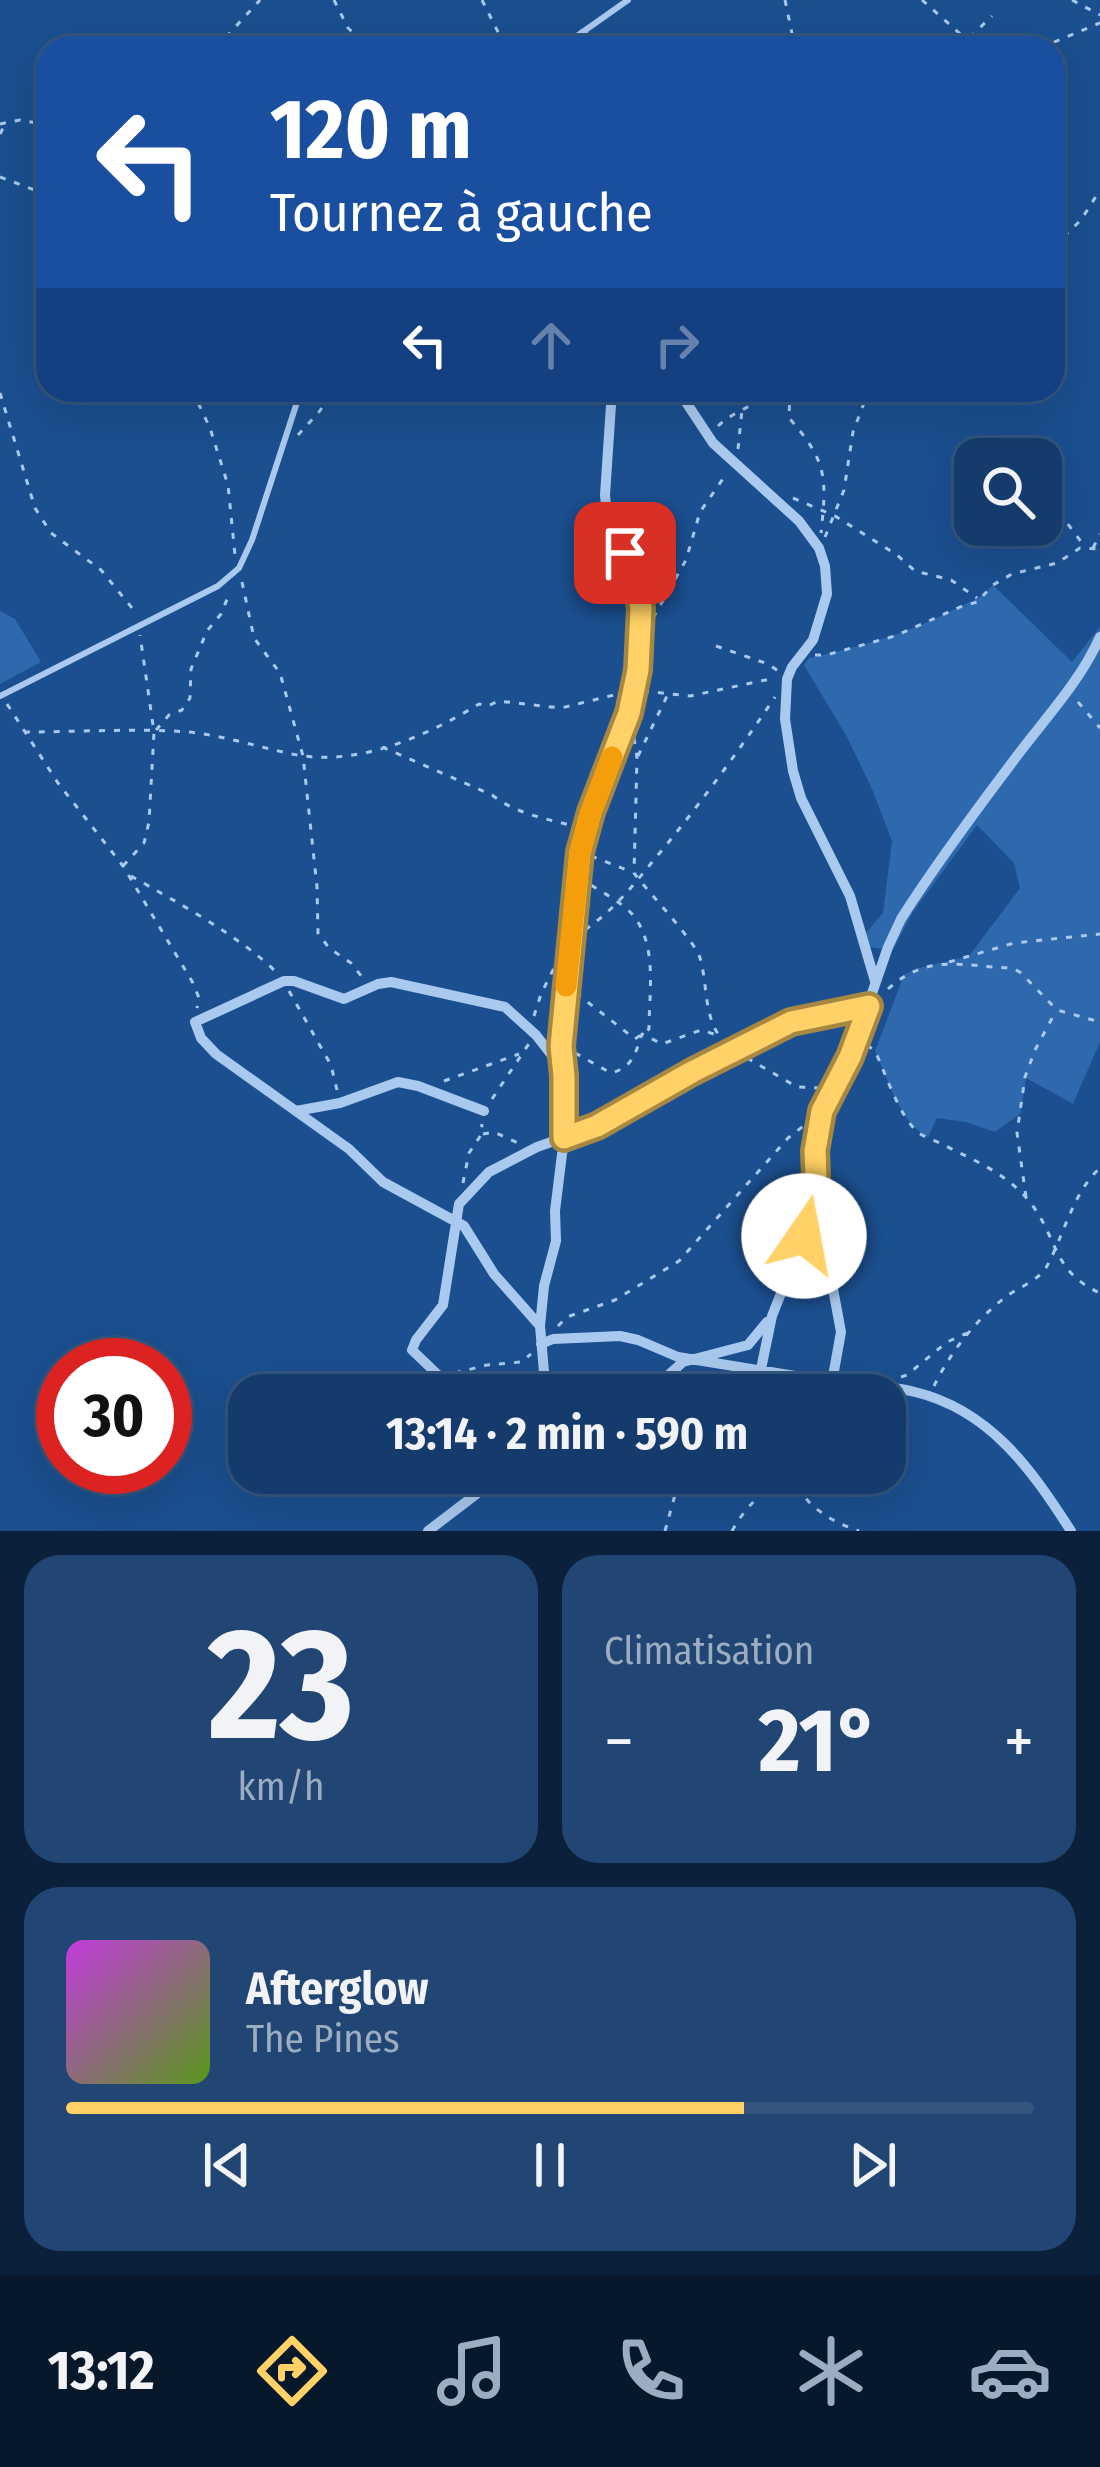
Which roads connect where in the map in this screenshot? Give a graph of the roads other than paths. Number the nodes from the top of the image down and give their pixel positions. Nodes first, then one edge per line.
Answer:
1 (628, 0) edge
2 (583, 34) joint
3 (580, 36) edge
4 (297, 402) edge
5 (610, 402) edge
6 (686, 402) edge
7 (1100, 637) edge
8 (1, 696) edge
9 (875, 983) junction
10 (869, 1006) junction
11 (564, 1076) junction
12 (296, 1111) junction
13 (484, 1111) road end
14 (564, 1138) junction
15 (817, 1202) junction
16 (455, 1219) junction
17 (772, 1316) junction
18 (540, 1326) junction
19 (545, 1341) junction
20 (691, 1359) junction
21 (760, 1369) junction
22 (437, 1374) edge
23 (546, 1374) edge
24 (669, 1374) edge
25 (788, 1374) edge
26 (833, 1374) edge
27 (906, 1390) edge
28 (476, 1494) edge
29 (428, 1531) edge
30 (1071, 1531) edge

1 - 2 lane
2 - 3 lane
4 - 8 lane
5 - 11 street
6 - 9 street
7 - 9 street
9 - 10 street
10 - 14 street
10 - 15 street
11 - 12 street
11 - 14 street
12 - 13 street
12 - 16 street
14 - 16 street
14 - 18 street
15 - 17 street
15 - 26 street
16 - 18 street
16 - 22 street
17 - 20 street
17 - 21 street
18 - 19 street
19 - 20 street
19 - 23 street
20 - 21 street
20 - 24 street
21 - 25 street
27 - 30 street
28 - 29 street

